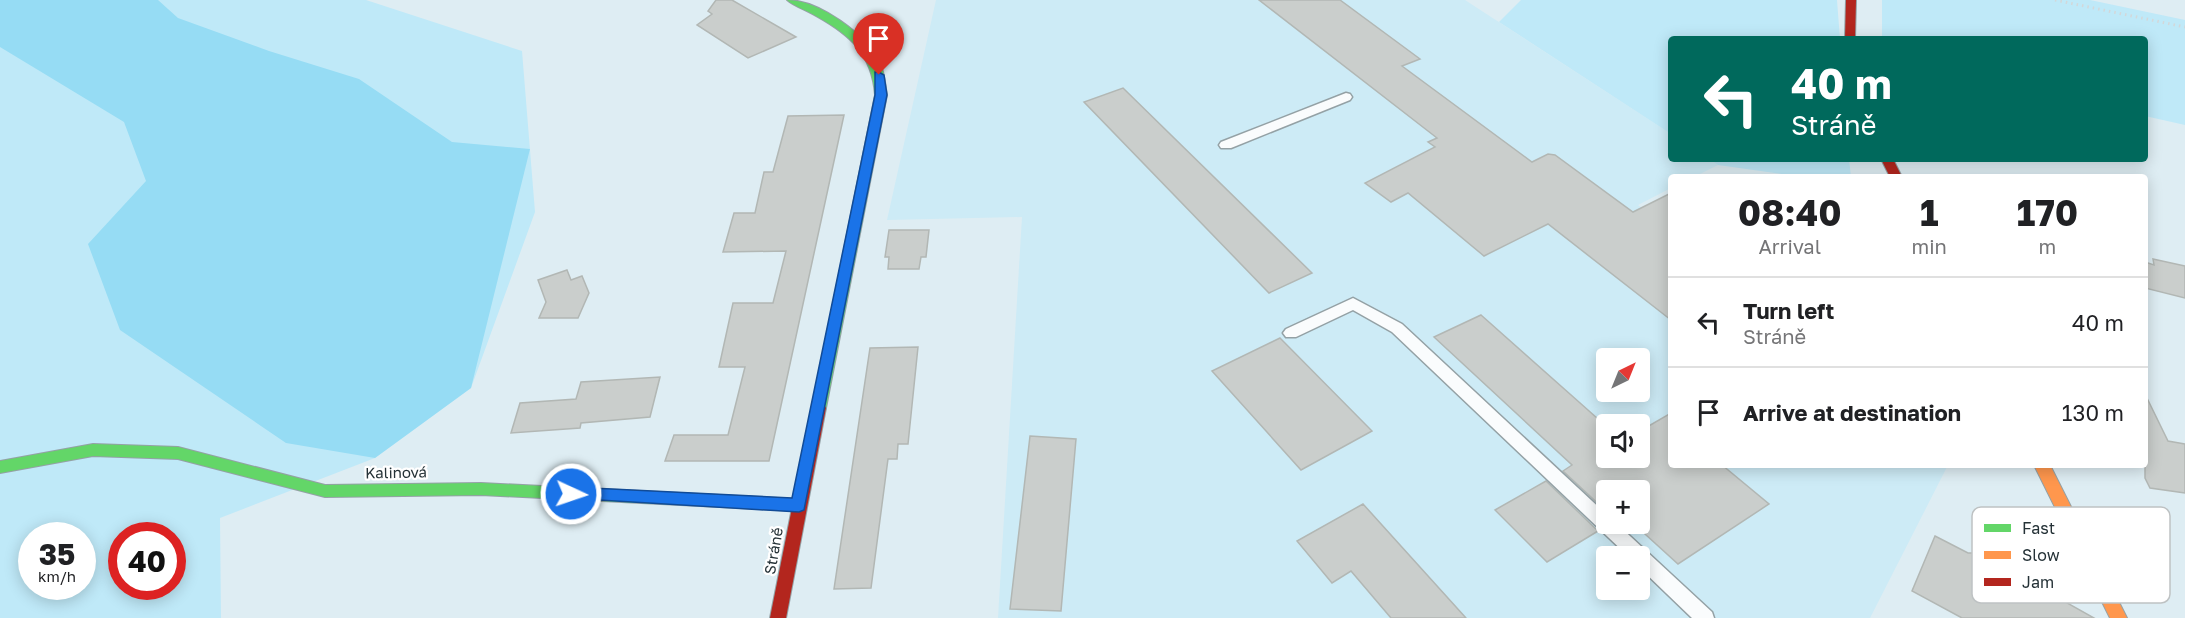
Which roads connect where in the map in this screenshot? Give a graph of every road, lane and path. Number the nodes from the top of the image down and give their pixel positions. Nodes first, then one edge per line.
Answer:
1 (1851, 0) edge
2 (2055, 0) edge
3 (800, 2) edge
4 (2185, 27) edge
5 (1850, 36) edge
6 (1346, 97) dead end
7 (1226, 145) dead end
8 (1291, 333) dead end
9 (0, 466) edge
10 (2044, 468) edge
11 (799, 505) junction
12 (2063, 507) edge
13 (2111, 603) edge
14 (778, 618) edge
15 (1705, 618) edge
16 (2119, 618) edge

1 - 5 street
2 - 4 path
3 - 11 street, Stráně
6 - 7 lane
8 - 15 lane
9 - 11 street, Kalinová
10 - 12 street
11 - 14 street, Stráně
13 - 16 street

